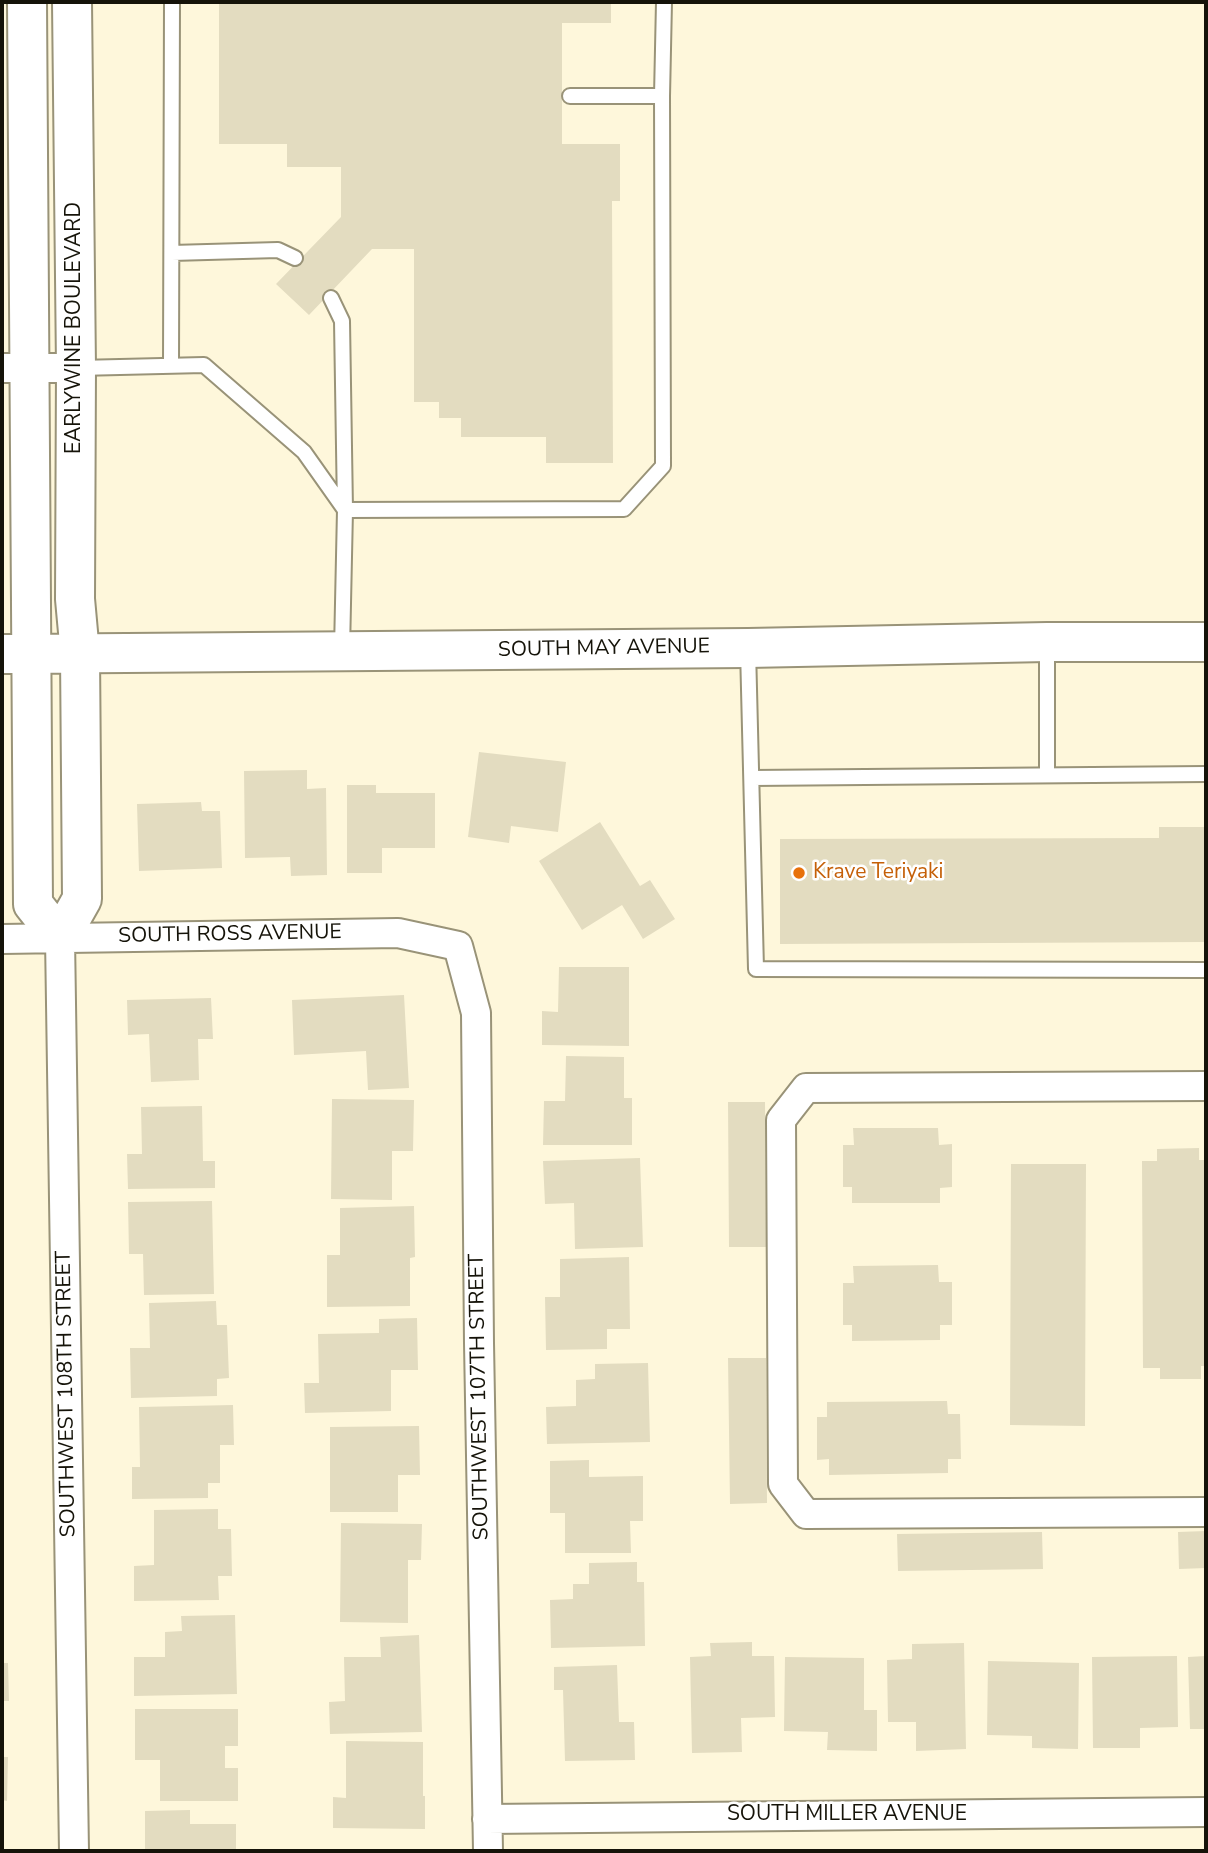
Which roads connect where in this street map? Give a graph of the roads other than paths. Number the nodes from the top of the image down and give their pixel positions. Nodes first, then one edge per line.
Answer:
1 (27, 2) edge
2 (72, 2) edge
3 (172, 2) edge
4 (664, 2) edge
5 (570, 96) dead end
6 (662, 96) junction
7 (172, 253) junction
8 (295, 258) dead end
9 (331, 298) dead end
10 (171, 365) junction
11 (16, 368) edge
12 (76, 368) junction
13 (345, 510) junction
14 (1047, 642) junction
15 (1206, 642) edge
16 (748, 648) junction
17 (342, 652) junction
18 (17, 654) edge
19 (80, 654) junction
20 (1206, 774) edge
21 (1047, 775) junction
22 (752, 778) junction
23 (60, 938) junction
24 (2, 939) edge
25 (458, 946) joint
26 (1206, 970) edge
27 (1206, 1086) edge
28 (1206, 1513) edge
29 (1206, 1812) edge
30 (487, 1819) junction
31 (74, 1851) edge
32 (488, 1851) edge

1 - 11 street
2 - 12 street, EARLYWINE BOULEVARD
3 - 7 lane
4 - 6 lane
5 - 6 lane
6 - 13 lane
7 - 8 lane
7 - 10 lane
9 - 13 lane
10 - 12 lane
10 - 13 lane
11 - 12 street
11 - 18 street
12 - 19 street, EARLYWINE BOULEVARD
13 - 17 lane
14 - 15 street, SOUTH MAY AVENUE
14 - 16 street, SOUTH MAY AVENUE
14 - 21 lane
16 - 17 street, SOUTH MAY AVENUE
16 - 22 lane
17 - 19 street, SOUTH MAY AVENUE
18 - 19 street, SOUTH MAY AVENUE
18 - 23 street
19 - 23 street
20 - 21 lane
21 - 22 lane
22 - 26 lane
23 - 24 street, SOUTH ROSS AVENUE
23 - 25 street, SOUTH ROSS AVENUE
23 - 31 street, SOUTHWEST 108TH STREET
25 - 30 street, SOUTHWEST 107TH STREET
27 - 28 street
29 - 30 street, SOUTH MILLER AVENUE
30 - 32 street, SOUTHWEST 107TH STREET

